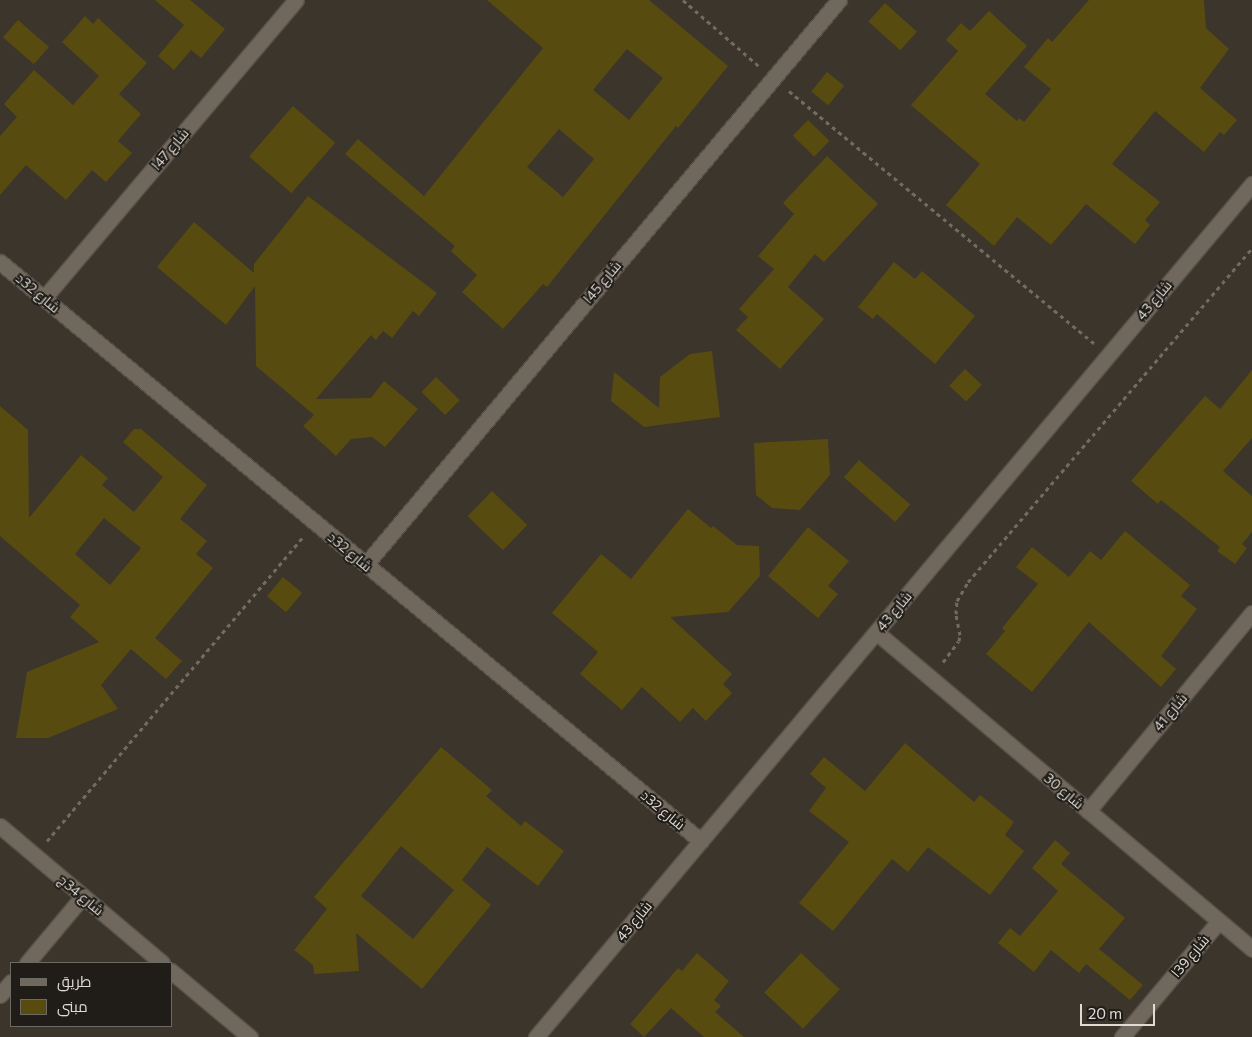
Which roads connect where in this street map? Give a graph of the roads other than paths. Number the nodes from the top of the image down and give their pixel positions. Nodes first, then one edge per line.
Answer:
1 (296, 0) edge
2 (839, 0) edge
3 (1252, 184) edge
4 (0, 262) edge
5 (44, 298) junction
6 (366, 564) junction
7 (1252, 613) edge
8 (876, 632) junction
9 (1088, 811) junction
10 (0, 826) edge
11 (701, 841) junction
12 (83, 896) junction
13 (1219, 921) junction
14 (1252, 949) edge
15 (28, 962) edge
16 (161, 962) edge
17 (172, 972) edge
18 (10, 983) edge
19 (0, 995) edge
20 (250, 1037) edge
21 (536, 1037) edge
22 (1122, 1037) edge

1 - 5 street, شارع 47ا
2 - 6 street, شارع 45ا
3 - 8 street, شارع 43
4 - 5 street, شارع 32د
5 - 6 street, شارع 32د
6 - 11 street, شارع 32د
7 - 9 street, شارع 41
8 - 9 street, شارع 30
8 - 11 street, شارع 43
9 - 13 street, شارع 30
10 - 12 street, شارع 34ج
11 - 21 street, شارع 43
12 - 15 street
12 - 16 street, شارع 34ج
13 - 14 street, شارع 30
13 - 22 street, شارع 39ا
17 - 20 street
18 - 19 street

